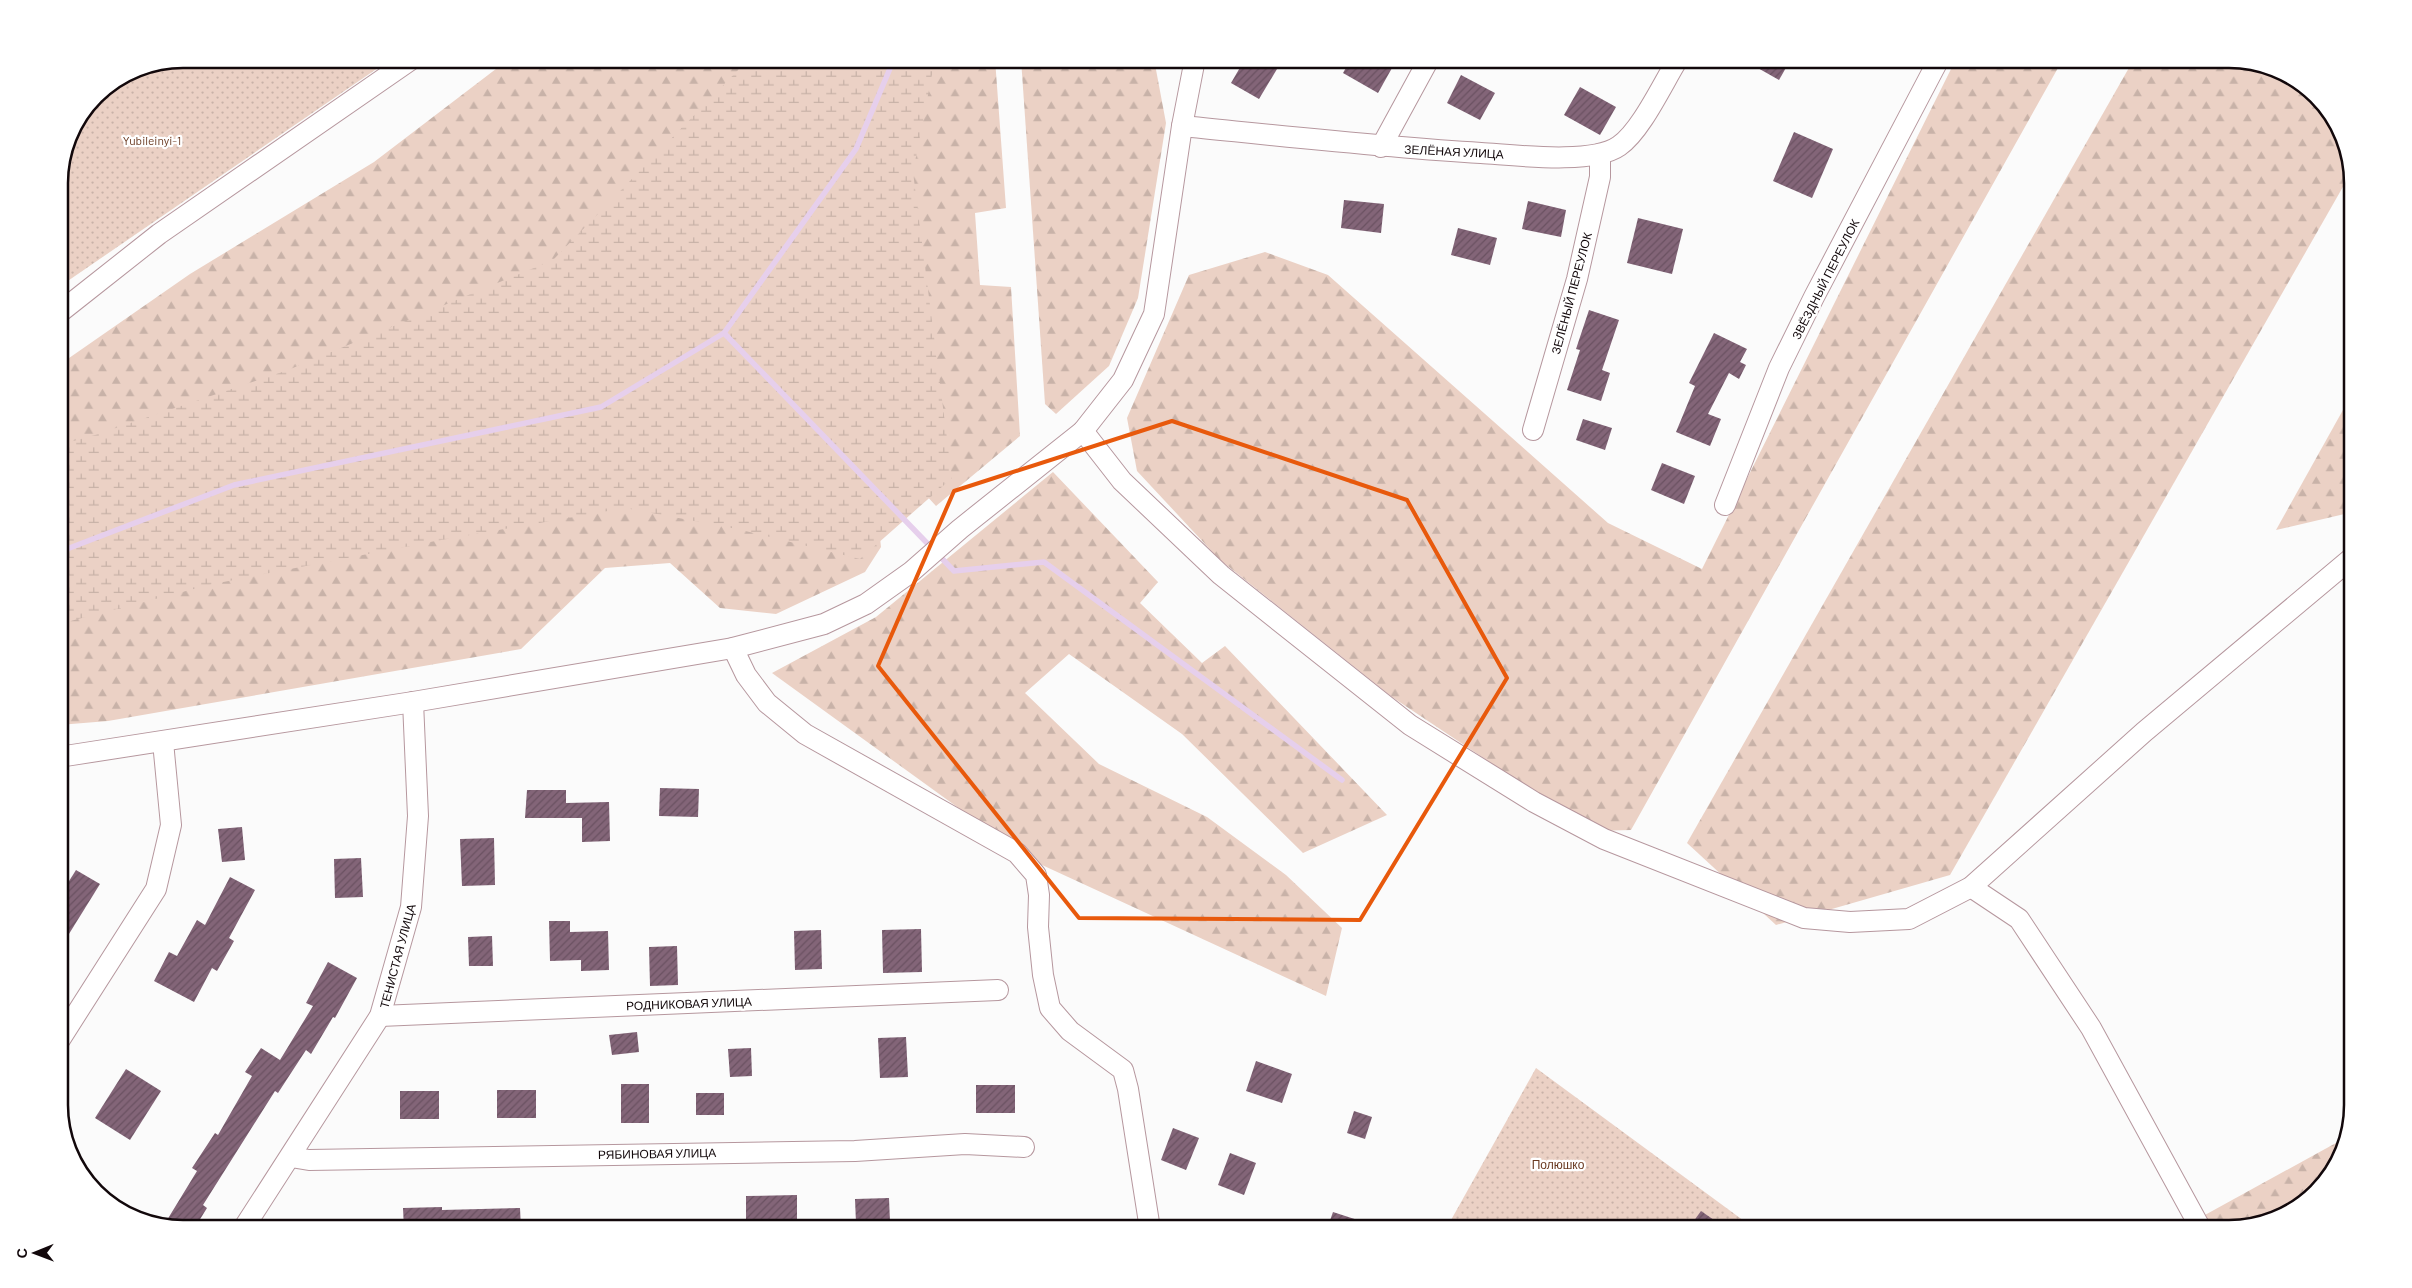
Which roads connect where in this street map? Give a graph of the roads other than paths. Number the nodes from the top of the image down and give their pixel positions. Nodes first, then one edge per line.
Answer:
1 (399, 68) edge
2 (1193, 68) edge
3 (1425, 68) edge
4 (1673, 68) edge
5 (1934, 68) edge
6 (1182, 126) junction
7 (1381, 147) junction
8 (1600, 154) junction
9 (68, 306) edge
10 (1533, 430) dead end
11 (1083, 431) junction
12 (1725, 505) dead end
13 (2344, 564) edge
14 (733, 648) junction
15 (413, 702) junction
16 (163, 742) junction
17 (68, 756) edge
18 (1971, 887) junction
19 (998, 990) dead end
20 (380, 1016) junction
21 (68, 1027) edge
22 (1024, 1147) dead end
23 (291, 1157) junction
24 (249, 1220) edge
25 (1149, 1220) edge
26 (2196, 1220) edge

1 - 9 street
2 - 6 street
3 - 7 street
4 - 8 street, ЗЕЛЁНАЯ УЛИЦА
5 - 12 street, ЗВЁЗДНЫЙ ПЕРЕУЛОК
6 - 7 street, ЗЕЛЁНАЯ УЛИЦА
6 - 11 street
7 - 8 street, ЗЕЛЁНАЯ УЛИЦА
8 - 10 street, ЗЕЛЁНЫЙ ПЕРЕУЛОК
11 - 14 street
11 - 18 street
13 - 18 street
14 - 15 street
14 - 25 street
15 - 16 street
15 - 20 street, ТЕНИСТАЯ УЛИЦА
16 - 17 street
16 - 21 street
18 - 26 street
19 - 20 street, РОДНИКОВАЯ УЛИЦА
20 - 23 street, ТЕНИСТАЯ УЛИЦА
22 - 23 street, РЯБИНОВАЯ УЛИЦА
23 - 24 street, ТЕНИСТАЯ УЛИЦА

